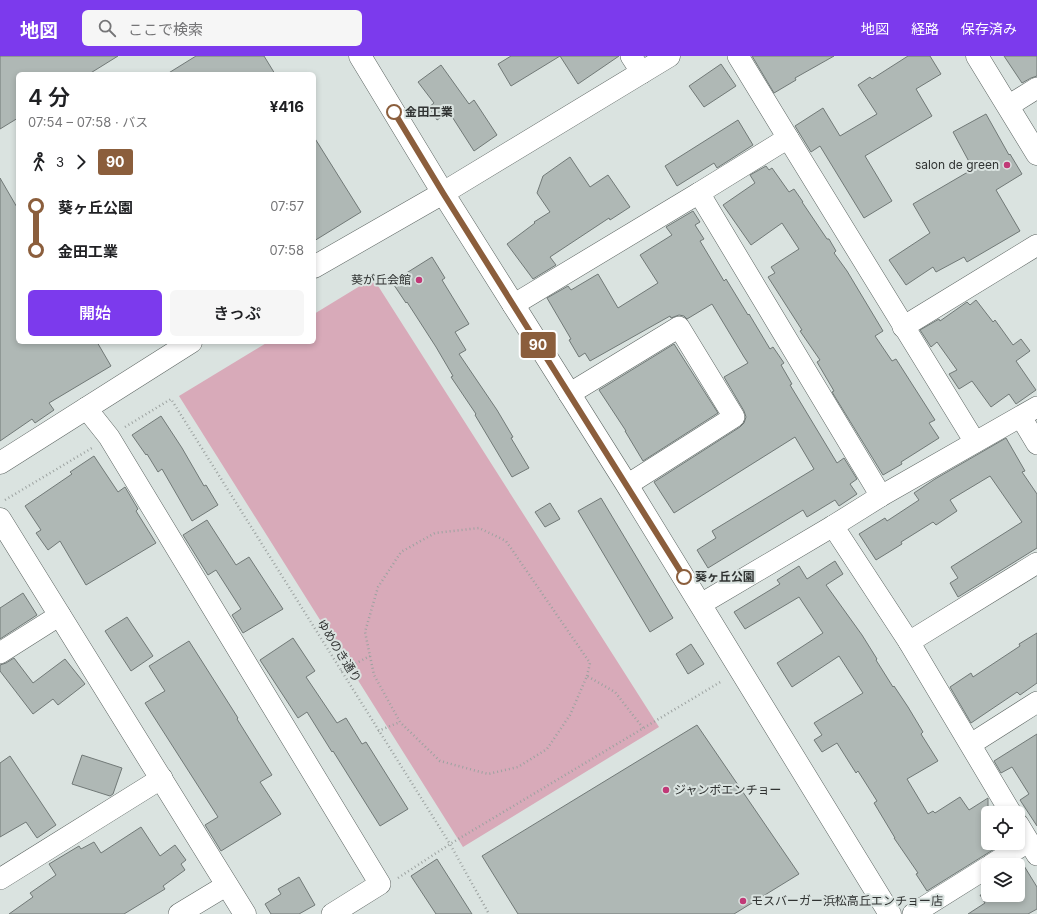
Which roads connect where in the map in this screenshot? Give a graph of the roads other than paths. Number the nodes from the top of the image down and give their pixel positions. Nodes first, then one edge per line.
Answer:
1 (360, 56) edge
2 (669, 56) edge
3 (738, 56) edge
4 (978, 56) edge
5 (636, 65) edge
6 (1037, 88) edge
7 (1008, 106) junction
8 (788, 138) junction
9 (1037, 154) edge
10 (443, 193) junction
11 (699, 193) junction
12 (1037, 245) edge
13 (316, 266) edge
14 (513, 305) junction
15 (903, 327) junction
16 (188, 344) edge
17 (569, 394) junction
18 (86, 408) junction
19 (1029, 412) edge
20 (975, 442) junction
21 (1037, 444) edge
22 (0, 463) edge
23 (627, 486) junction
24 (882, 496) junction
25 (0, 518) edge
26 (833, 526) junction
27 (1037, 563) edge
28 (701, 604) junction
29 (60, 615) junction
30 (909, 642) junction
31 (0, 654) edge
32 (1037, 702) edge
33 (971, 744) junction
34 (162, 778) junction
35 (1007, 806) edge
36 (1028, 840) edge
37 (1001, 858) edge
38 (981, 871) edge
39 (0, 879) edge
40 (227, 885) junction
41 (179, 914) edge
42 (245, 914) edge
43 (332, 914) edge
44 (890, 914) edge
45 (913, 914) edge

1 - 10 street
2 - 5 street
3 - 8 street
4 - 7 street
5 - 10 street
6 - 7 street
7 - 9 street
8 - 11 street
8 - 15 street
10 - 13 street
10 - 14 street
11 - 14 street
11 - 24 street
12 - 15 street
14 - 17 street
15 - 20 street
16 - 18 street
17 - 23 street
17 - 23 street
18 - 22 street
18 - 43 street
19 - 20 street
19 - 21 street
20 - 24 street
23 - 28 street
24 - 26 street
25 - 29 street
26 - 28 street
26 - 30 street
27 - 30 street
28 - 44 street
29 - 31 street
29 - 34 street
30 - 33 street
32 - 33 street
33 - 35 street
34 - 39 street
34 - 40 street
36 - 37 street
38 - 45 street
40 - 41 street
40 - 42 street

